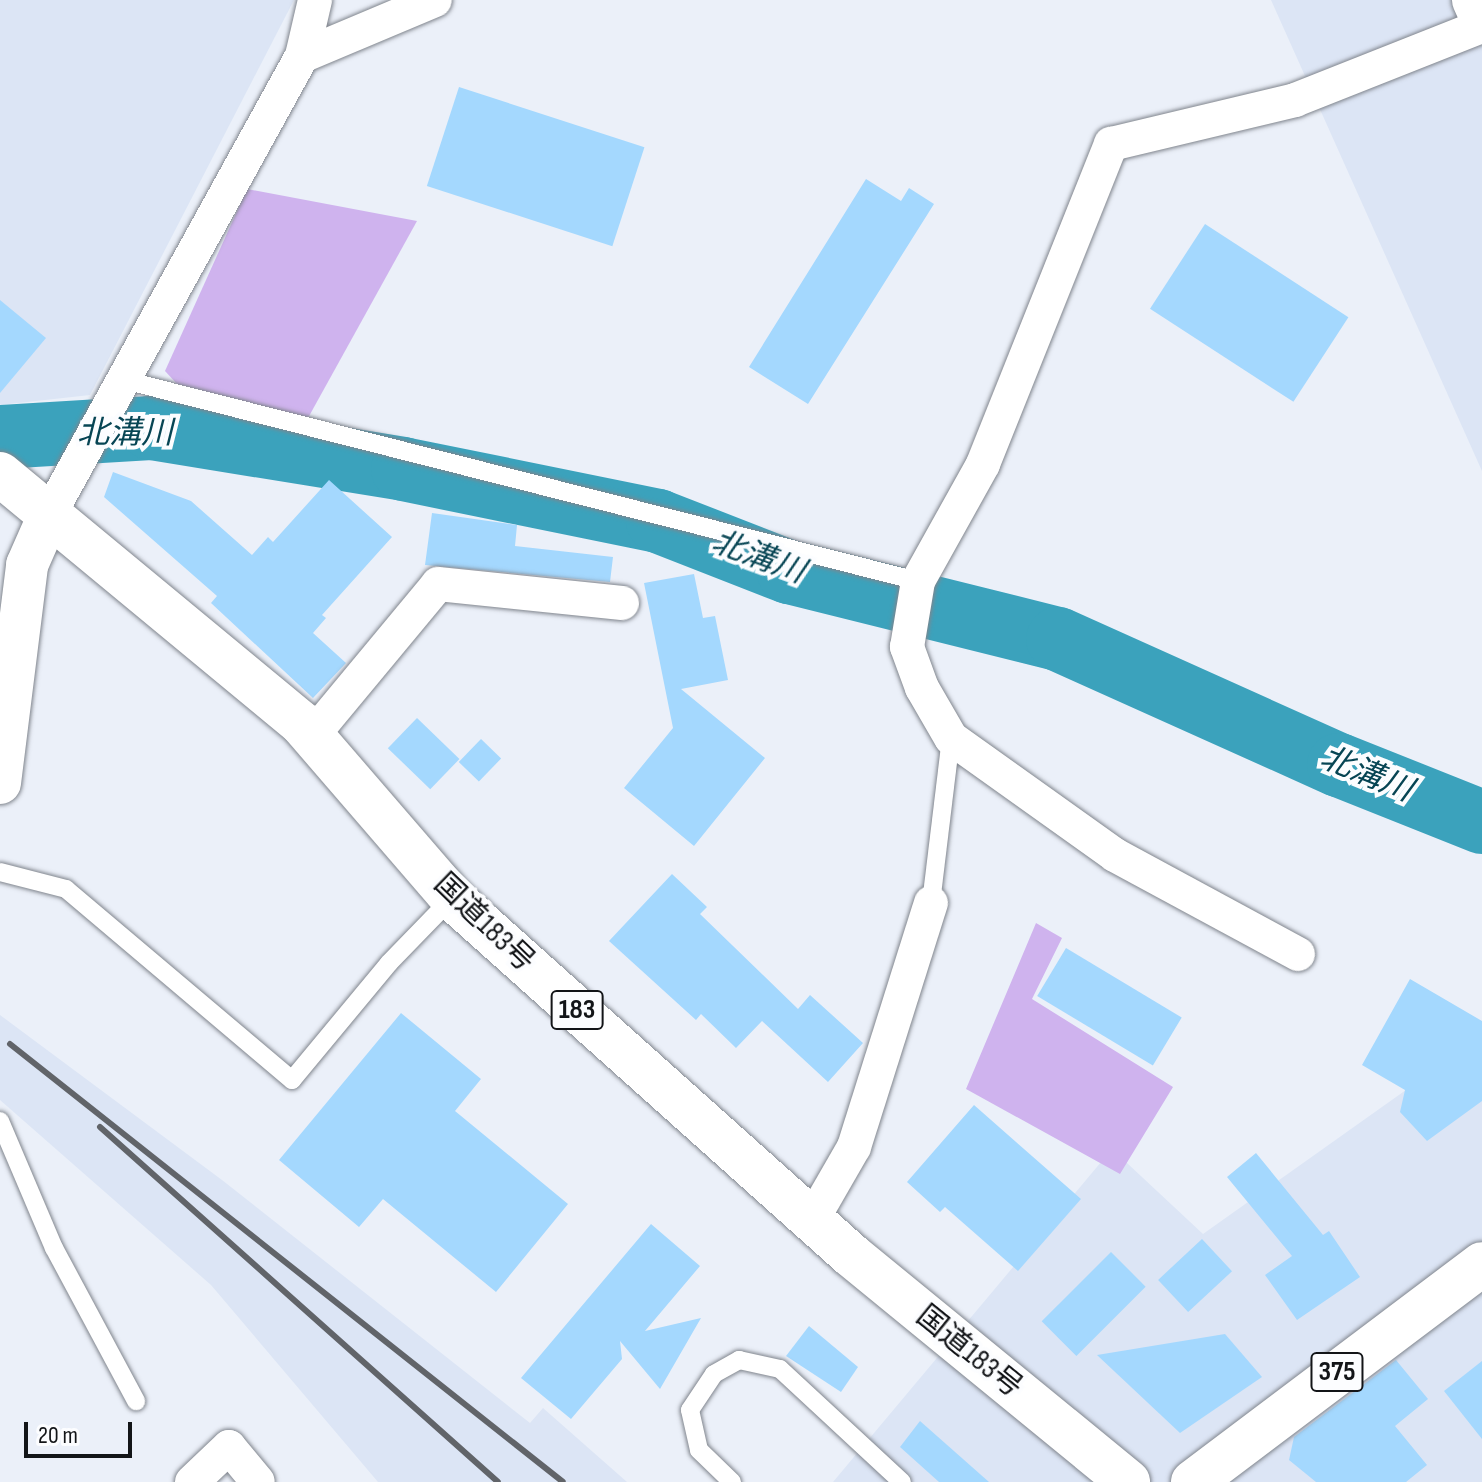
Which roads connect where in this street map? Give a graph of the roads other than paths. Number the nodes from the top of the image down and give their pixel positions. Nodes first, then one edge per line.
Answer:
1 (315, 0) edge
2 (435, 0) edge
3 (1474, 0) edge
4 (1482, 18) edge
5 (1482, 26) edge
6 (302, 56) junction
7 (118, 391) junction
8 (0, 474) edge
9 (49, 515) junction
10 (915, 600) junction
11 (622, 603) dead end
12 (312, 736) junction
13 (951, 738) junction
14 (0, 783) edge
15 (0, 872) edge
16 (452, 898) junction
17 (931, 903) joint
18 (1298, 954) dead end
19 (0, 1121) edge
20 (812, 1220) junction
21 (1482, 1264) edge
22 (136, 1401) dead end
23 (192, 1482) edge
24 (258, 1482) edge
25 (732, 1482) edge
26 (902, 1482) edge
27 (1128, 1482) edge
28 (1193, 1482) edge

1 - 6 street
2 - 6 street
3 - 4 highway
5 - 10 street
6 - 7 street
7 - 9 street
7 - 10 lane
8 - 9 highway, 国道183号 / 183
9 - 12 highway, 国道183号 / 183
9 - 14 street
10 - 13 street
11 - 12 street
12 - 16 highway, 国道183号 / 183
13 - 17 lane
13 - 18 street
15 - 16 lane
16 - 20 highway, 国道183号 / 183
17 - 20 street
19 - 22 lane
20 - 27 highway, 国道183号 / 183
21 - 28 highway, 375
23 - 24 street
25 - 26 lane

